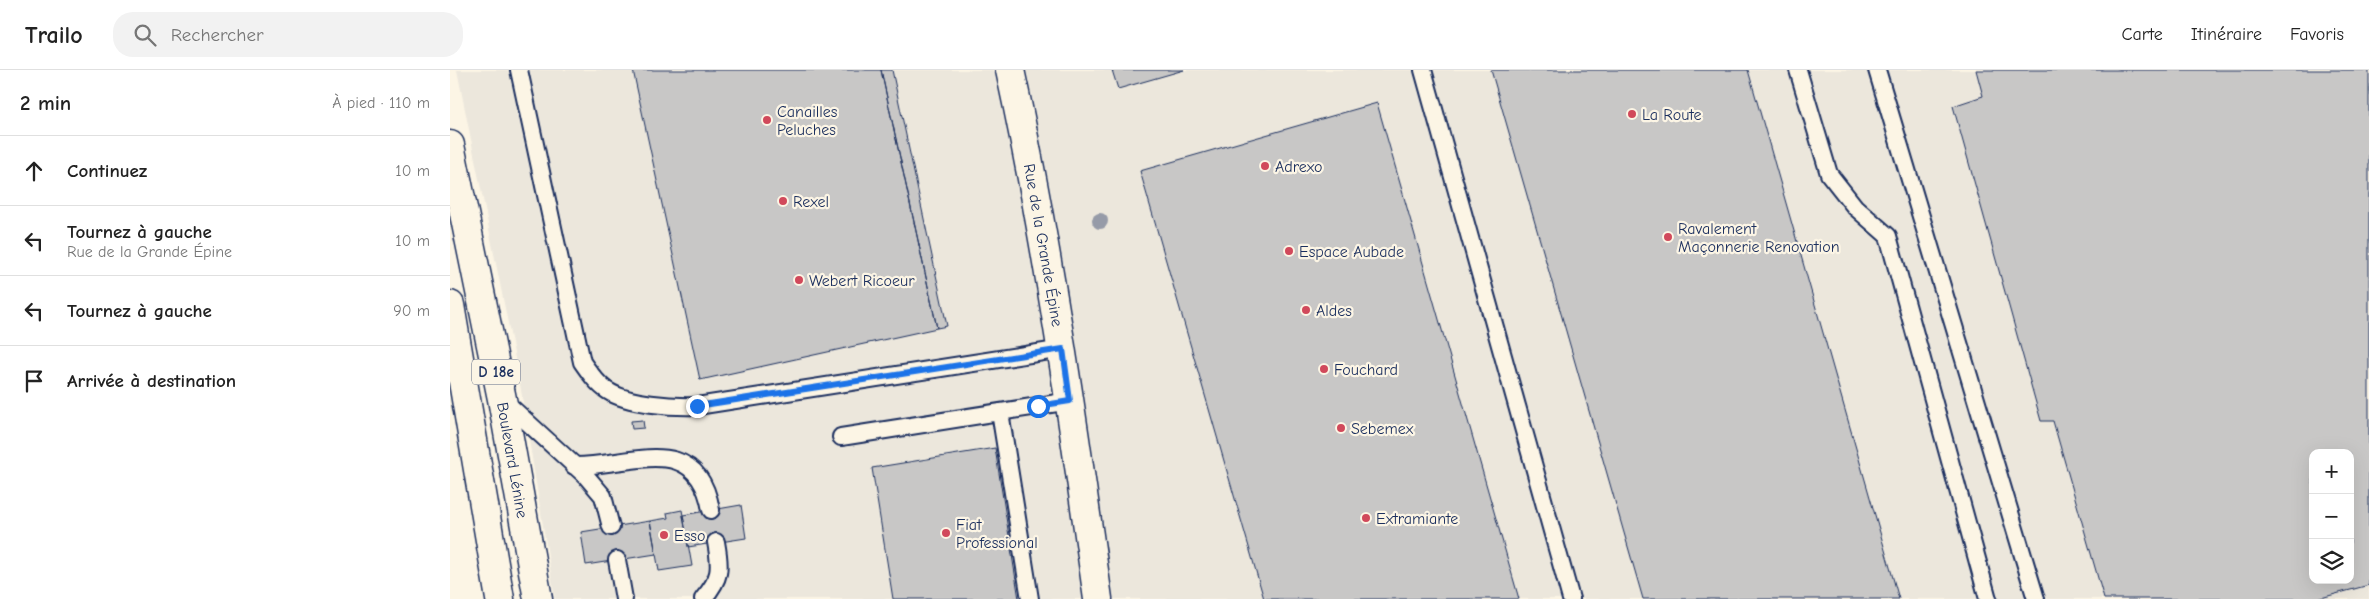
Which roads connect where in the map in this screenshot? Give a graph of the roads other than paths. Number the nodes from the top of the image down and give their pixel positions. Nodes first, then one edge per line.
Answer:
1 (519, 70) edge
2 (1010, 70) edge
3 (1423, 70) edge
4 (1798, 70) edge
5 (1877, 70) edge
6 (450, 145) edge
7 (450, 305) edge
8 (1063, 349) junction
9 (502, 399) junction
10 (1070, 401) junction
11 (1000, 412) junction
12 (841, 437) dead end
13 (574, 466) junction
14 (711, 510) dead end
15 (612, 527) dead end
16 (716, 542) dead end
17 (617, 560) dead end
18 (500, 599) edge
19 (538, 599) edge
20 (624, 599) edge
21 (703, 599) edge
22 (1030, 599) edge
23 (1098, 599) edge
24 (1571, 599) edge
25 (1988, 599) edge
26 (2036, 599) edge

1 - 8 lane
2 - 8 main road, Rue de la Grande Épine
3 - 24 lane
4 - 25 lane
5 - 26 lane
6 - 9 main road, Boulevard Lénine / D 18e
7 - 18 main road, D 18e
8 - 10 main road, Rue de la Grande Épine
9 - 13 lane
9 - 19 main road, Boulevard Lénine / D 18e
10 - 11 lane
10 - 23 main road, Rue de la Grande Épine
11 - 12 lane
11 - 22 lane
13 - 14 lane
13 - 15 lane
16 - 21 lane
17 - 20 lane

